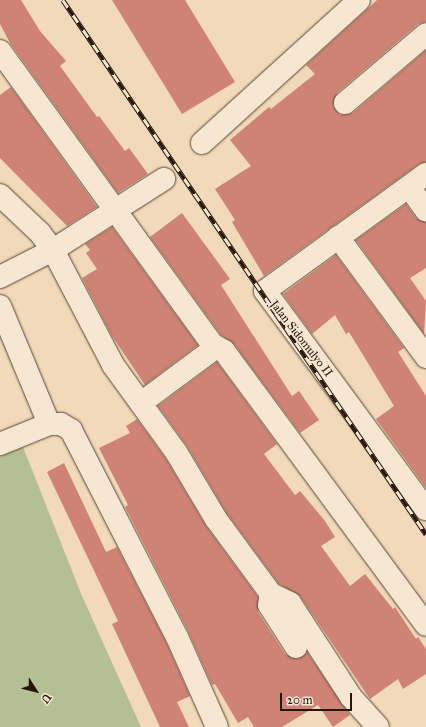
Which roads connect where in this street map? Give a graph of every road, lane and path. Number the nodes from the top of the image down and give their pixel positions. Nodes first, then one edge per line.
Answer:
1 (358, 0) edge
2 (426, 34) edge
3 (0, 51) edge
4 (345, 104) dead end
5 (202, 143) dead end
6 (426, 174) edge
7 (164, 179) dead end
8 (409, 187) junction
9 (0, 195) edge
10 (116, 210) junction
11 (426, 210) edge
12 (338, 237) junction
13 (53, 250) junction
14 (0, 277) edge
15 (0, 306) edge
16 (215, 348) junction
17 (426, 357) edge
18 (141, 403) junction
19 (49, 424) junction
20 (0, 444) edge
21 (426, 509) edge
22 (271, 594) junction
23 (426, 624) edge
24 (296, 647) dead end
25 (217, 727) edge
26 (378, 727) edge

1 - 5 street
2 - 4 street
3 - 10 street
6 - 8 street, Jalan Sidomulyo II
7 - 10 street
8 - 11 street
8 - 12 street, Jalan Sidomulyo II
9 - 13 street
10 - 13 street
10 - 16 street
12 - 17 street
12 - 21 street, Jalan Sidomulyo II
13 - 14 street
13 - 18 street
15 - 19 street
16 - 18 street
16 - 23 street
18 - 22 street
19 - 20 street
19 - 25 street
22 - 24 street
22 - 26 street

